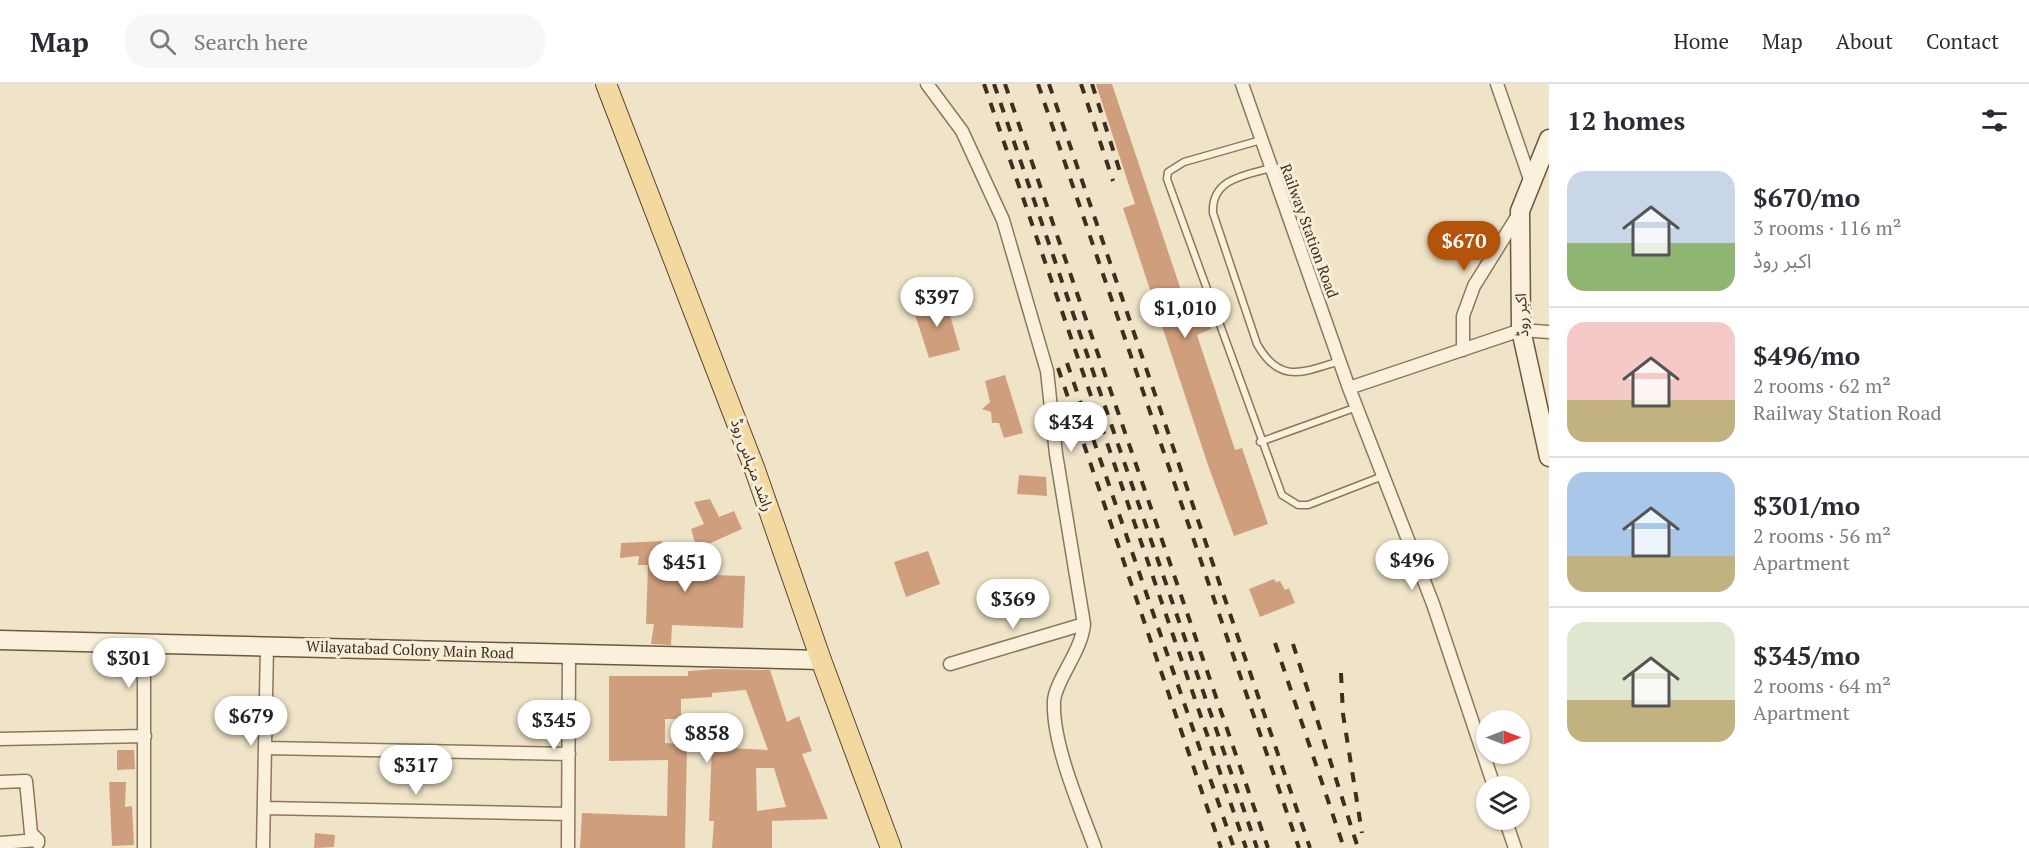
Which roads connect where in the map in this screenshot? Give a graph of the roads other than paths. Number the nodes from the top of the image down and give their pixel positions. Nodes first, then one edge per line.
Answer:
1 (606, 84) edge
2 (927, 84) edge
3 (1242, 84) edge
4 (1497, 84) edge
5 (1549, 139) edge
6 (1261, 140) junction
7 (1271, 168) junction
8 (1531, 182) junction
9 (1520, 211) junction
10 (1521, 330) junction
11 (1549, 332) edge
12 (1463, 350) junction
13 (1340, 361) junction
14 (1349, 388) junction
15 (1357, 408) junction
16 (1260, 442) junction
17 (1549, 457) edge
18 (1384, 476) junction
19 (1084, 624) junction
20 (0, 640) edge
21 (144, 643) junction
22 (267, 646) junction
23 (569, 655) junction
24 (821, 660) junction
25 (950, 664) dead end
26 (145, 736) junction
27 (0, 739) edge
28 (266, 748) junction
29 (569, 754) junction
30 (1491, 776) edge
31 (0, 782) edge
32 (264, 808) junction
33 (568, 814) junction
34 (1509, 830) edge
35 (0, 843) edge
36 (39, 844) edge
37 (144, 848) edge
38 (263, 848) edge
39 (568, 848) edge
40 (891, 848) edge
41 (1095, 848) edge
42 (1515, 848) edge

1 - 24 main road, راشد منہاس روڈ
2 - 19 street
3 - 6 street, Railway Station Road
4 - 8 street
5 - 8 street, اکبر روڈ
6 - 7 street, Railway Station Road
6 - 16 lane
7 - 13 street, Railway Station Road
7 - 13 lane
8 - 9 street, اکبر روڈ
9 - 10 street, اکبر روڈ
9 - 12 street
10 - 11 street
10 - 12 street
10 - 17 street, اکبر روڈ
12 - 14 street
13 - 14 street, Railway Station Road
14 - 15 street, Railway Station Road
15 - 16 lane
15 - 18 street, Railway Station Road
16 - 18 lane
18 - 30 street, Railway Station Road
19 - 25 street
19 - 41 street
20 - 21 street, Wilayatabad Colony Main Road
21 - 22 street, Wilayatabad Colony Main Road
21 - 26 street
22 - 23 street, Wilayatabad Colony Main Road
22 - 28 street
23 - 24 street, Wilayatabad Colony Main Road
23 - 29 street
24 - 40 main road, راشد منہاس روڈ
26 - 27 street
26 - 37 street
28 - 29 street
28 - 32 street
29 - 33 street
31 - 36 street
32 - 33 street
32 - 38 street
33 - 39 street
34 - 42 street
35 - 36 street

